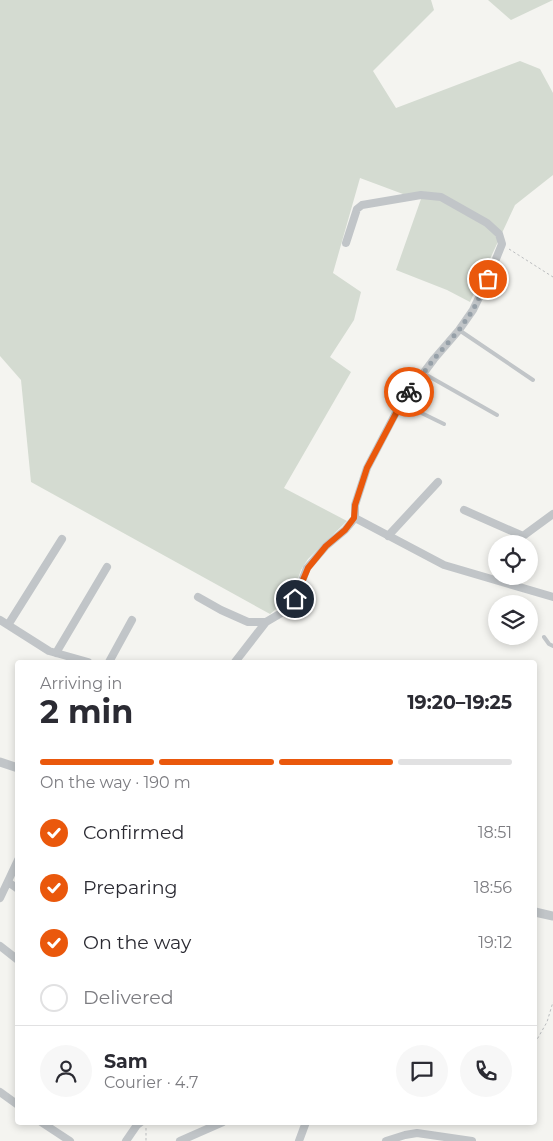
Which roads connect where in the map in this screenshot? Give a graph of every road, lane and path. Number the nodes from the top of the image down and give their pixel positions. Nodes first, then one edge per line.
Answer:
1 (346, 243) dead end
2 (502, 244) junction
3 (553, 277) edge
4 (459, 330) junction
5 (424, 373) junction
6 (533, 380) dead end
7 (402, 403) junction
8 (497, 415) dead end
9 (444, 424) dead end
10 (438, 482) dead end
11 (464, 510) dead end
12 (553, 514) edge
13 (354, 518) junction
14 (388, 536) junction
15 (62, 539) dead end
16 (108, 567) dead end
17 (198, 597) dead end
18 (553, 597) edge
19 (0, 620) edge
20 (132, 620) dead end
21 (266, 622) junction
22 (8, 625) junction
23 (544, 637) dead end
24 (553, 646) edge
25 (56, 653) junction
26 (81, 660) edge
27 (110, 660) edge
28 (237, 660) edge
29 (0, 762) edge
30 (15, 767) edge
31 (15, 867) edge
32 (8, 882) junction
33 (15, 887) edge
34 (0, 898) edge
35 (537, 912) edge
36 (553, 916) edge
37 (0, 946) edge
38 (15, 958) edge
39 (553, 1002) edge
40 (537, 1040) edge
41 (0, 1092) edge
42 (15, 1103) edge
43 (46, 1125) edge
44 (137, 1125) edge
45 (143, 1125) edge
46 (216, 1125) edge
47 (305, 1125) edge
48 (70, 1141) edge
49 (126, 1141) edge
50 (146, 1141) edge
51 (180, 1141) edge
52 (299, 1141) edge
53 (386, 1141) edge
54 (472, 1141) edge

1 - 2 street
2 - 3 path
2 - 4 street
4 - 5 street
4 - 6 lane
5 - 7 street
5 - 8 lane
7 - 9 lane
7 - 13 street
10 - 14 street
11 - 12 street
13 - 14 street
13 - 21 street
14 - 18 street
15 - 22 street
16 - 25 street
17 - 21 street
19 - 22 street
20 - 27 street
21 - 28 street
22 - 25 street
23 - 24 lane
25 - 26 street
29 - 30 street
31 - 32 street
32 - 33 street
32 - 34 street
35 - 36 street
37 - 38 street
39 - 40 path
41 - 42 street
43 - 48 street
44 - 49 street
45 - 50 path
46 - 51 street
47 - 52 street
53 - 54 street

